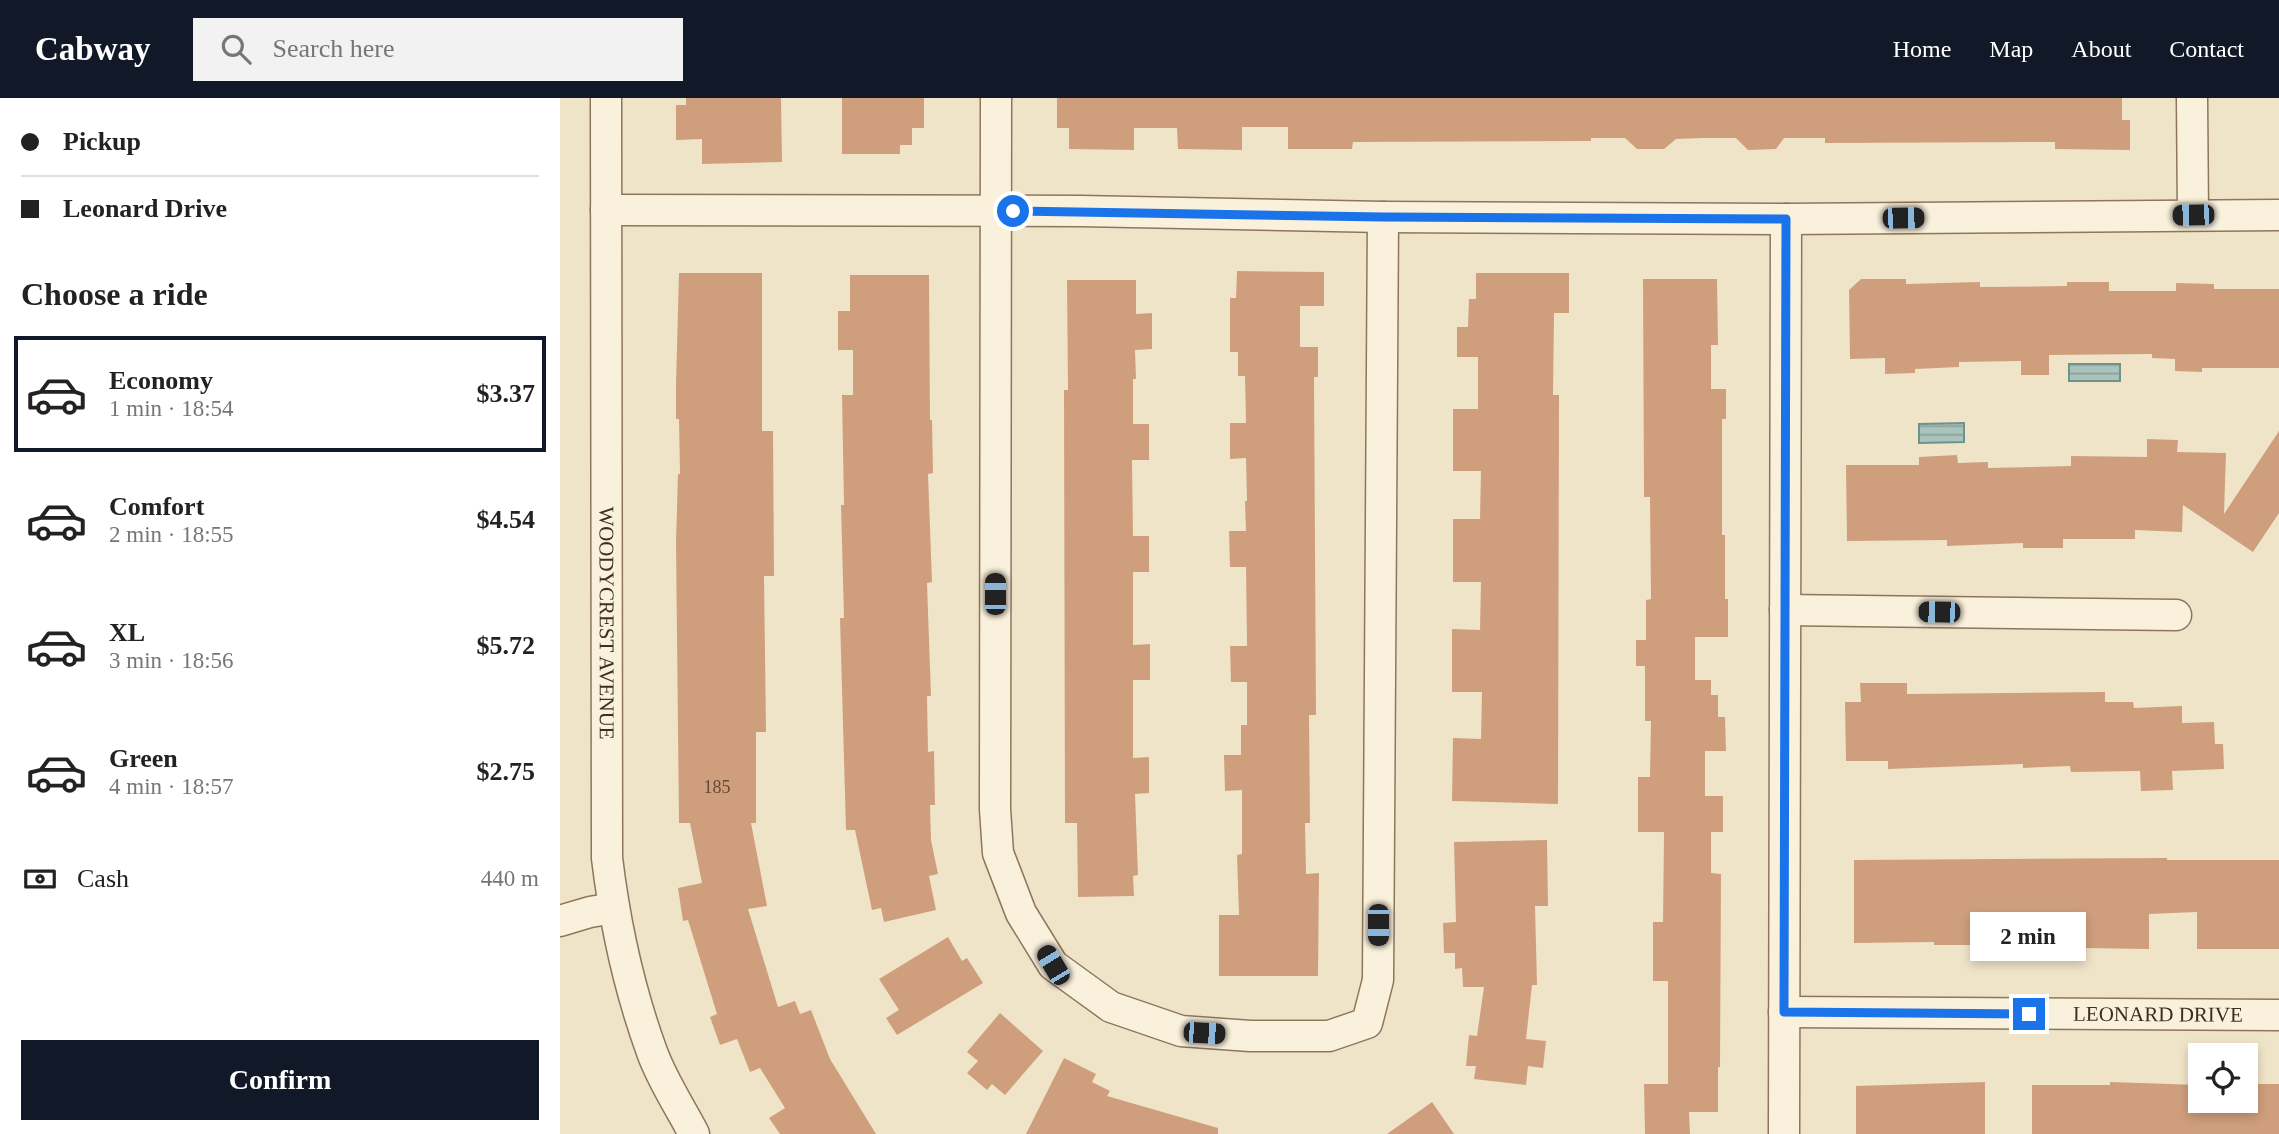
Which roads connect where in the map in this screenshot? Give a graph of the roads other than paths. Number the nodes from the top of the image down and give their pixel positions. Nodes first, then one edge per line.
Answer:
1 (606, 98) edge
2 (996, 98) edge
3 (2192, 98) edge
4 (606, 209) junction
5 (997, 211) junction
6 (2193, 215) junction
7 (2279, 215) edge
8 (1383, 217) junction
9 (1786, 219) junction
10 (1785, 610) junction
11 (2176, 615) dead end
12 (614, 908) junction
13 (560, 921) edge
14 (1784, 1012) junction
15 (2279, 1015) edge
16 (694, 1134) edge
17 (1784, 1134) edge

1 - 4 street, WOODYCREST AVENUE
2 - 5 street
3 - 6 street
4 - 5 street
4 - 12 street, WOODYCREST AVENUE
5 - 8 street
5 - 8 street
6 - 7 street
6 - 9 street
8 - 9 street
9 - 10 street
10 - 11 street
10 - 14 street
12 - 13 street
12 - 16 street, WOODYCREST AVENUE
14 - 15 street, LEONARD DRIVE
14 - 17 street

